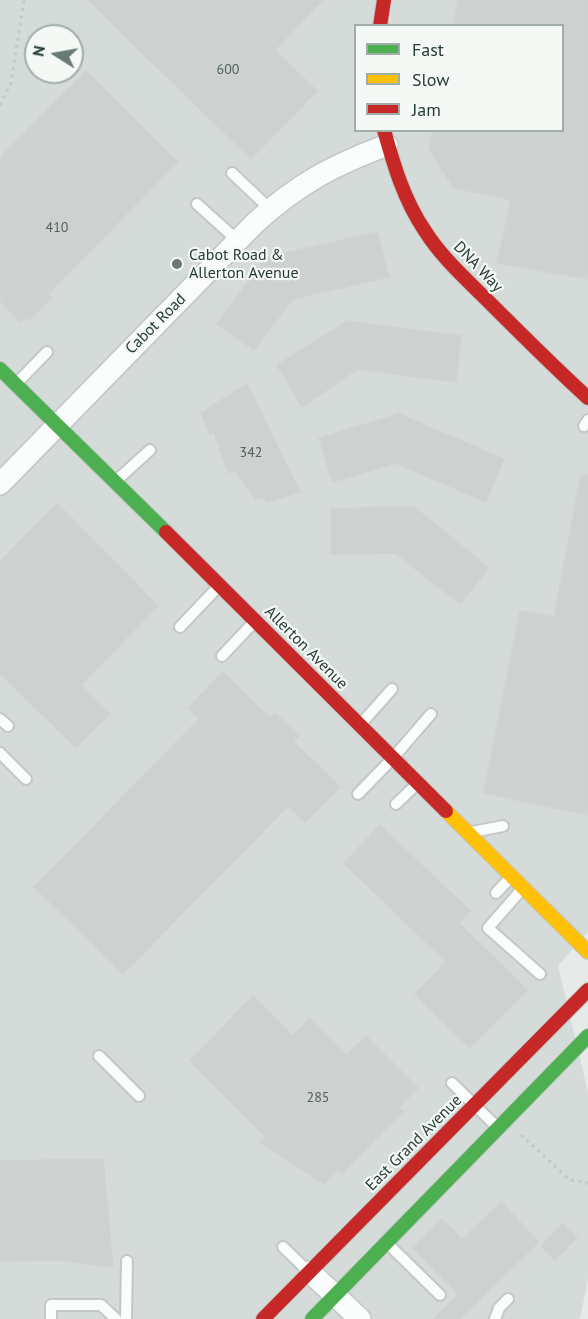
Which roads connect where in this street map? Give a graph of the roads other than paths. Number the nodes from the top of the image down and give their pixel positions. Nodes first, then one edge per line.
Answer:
1 (384, 0) edge
2 (380, 24) edge
3 (385, 138) edge
4 (232, 173) dead end
5 (197, 204) dead end
6 (270, 209) junction
7 (238, 241) junction
8 (48, 352) dead end
9 (1, 372) edge
10 (16, 385) junction
11 (588, 398) edge
12 (57, 425) junction
13 (150, 450) dead end
14 (116, 481) junction
15 (0, 484) edge
16 (219, 586) junction
17 (255, 621) junction
18 (180, 627) dead end
19 (222, 656) dead end
20 (392, 689) dead end
21 (431, 714) dead end
22 (360, 725) junction
23 (0, 753) edge
24 (393, 758) junction
25 (27, 779) dead end
26 (418, 783) junction
27 (358, 794) dead end
28 (396, 804) dead end
29 (503, 826) dead end
30 (468, 832) junction
31 (512, 876) junction
32 (524, 888) junction
33 (495, 893) dead end
34 (588, 952) edge
35 (540, 974) dead end
36 (588, 990) edge
37 (588, 1036) edge
38 (99, 1056) dead end
39 (452, 1083) dead end
40 (139, 1096) dead end
41 (475, 1105) junction
42 (502, 1125) junction
43 (387, 1243) junction
44 (283, 1246) dead end
45 (127, 1262) dead end
46 (310, 1272) junction
47 (336, 1295) junction
48 (440, 1295) dead end
49 (508, 1299) dead end
50 (51, 1319) edge
51 (116, 1319) edge
52 (126, 1319) edge
53 (263, 1319) edge
54 (312, 1319) edge
55 (360, 1319) edge
56 (495, 1319) edge

1 - 2 main road
3 - 6 street, Cabot Road
3 - 11 main road, DNA Way
4 - 6 lane
5 - 7 lane
6 - 7 street, Cabot Road
7 - 12 street, Cabot Road
8 - 10 lane
9 - 10 main road, Allerton Avenue
10 - 12 main road, Allerton Avenue
12 - 14 main road, Allerton Avenue
12 - 15 street, Cabot Road
13 - 14 lane
14 - 16 main road, Allerton Avenue
16 - 17 main road, Allerton Avenue
16 - 18 lane
17 - 19 lane
17 - 22 main road, Allerton Avenue
20 - 22 lane
21 - 24 lane
22 - 24 main road, Allerton Avenue
23 - 25 lane
24 - 26 main road, Allerton Avenue
24 - 27 lane
26 - 28 lane
26 - 30 main road, Allerton Avenue
29 - 30 lane
30 - 31 main road, Allerton Avenue
31 - 32 main road, Allerton Avenue
31 - 33 lane
32 - 34 main road, Allerton Avenue
32 - 35 lane
36 - 41 main road, East Grand Avenue
37 - 42 main road
38 - 40 lane
39 - 41 lane
41 - 42 lane
41 - 46 main road, East Grand Avenue
42 - 43 main road
43 - 47 main road
43 - 48 lane
44 - 46 lane
45 - 52 lane
46 - 47 street
46 - 53 main road, East Grand Avenue
47 - 54 main road
47 - 55 street
49 - 56 lane
50 - 51 lane

